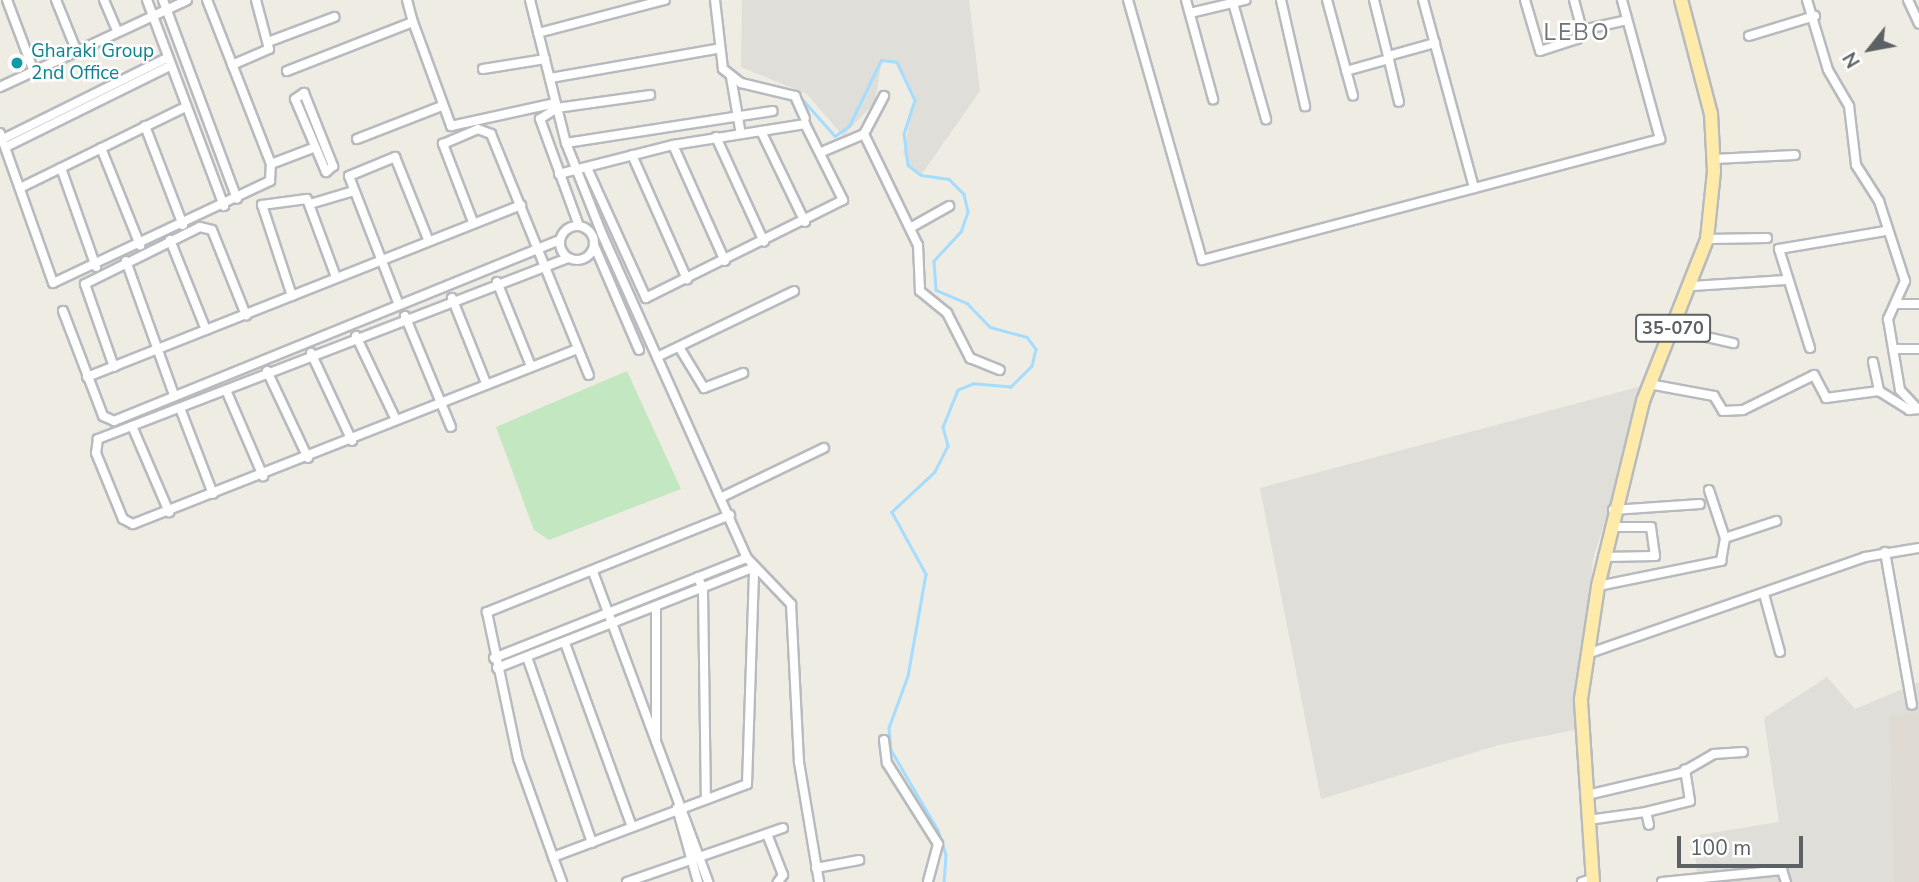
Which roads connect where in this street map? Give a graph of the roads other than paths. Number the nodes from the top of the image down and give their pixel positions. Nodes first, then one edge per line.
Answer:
1 (7, 0) edge
2 (56, 0) edge
3 (104, 0) edge
4 (147, 0) edge
5 (187, 0) edge
6 (207, 0) edge
7 (256, 0) edge
8 (407, 0) edge
9 (530, 0) edge
10 (665, 0) edge
11 (715, 0) edge
12 (1128, 0) edge
13 (1186, 0) edge
14 (1245, 0) edge
15 (1281, 0) edge
16 (1327, 0) edge
17 (1374, 0) edge
18 (1423, 0) edge
19 (1525, 0) edge
20 (1574, 0) edge
21 (1622, 0) edge
22 (1681, 0) edge
23 (1807, 0) edge
24 (1908, 0) edge
25 (164, 3) edge
26 (1233, 3) junction
27 (152, 12) junction
28 (1190, 13) junction
29 (1815, 16) junction
30 (334, 18) dead end
31 (1627, 20) junction
32 (413, 22) junction
33 (1919, 24) edge
34 (1582, 30) junction
35 (117, 31) junction
36 (538, 33) junction
37 (1749, 36) dead end
38 (268, 42) junction
39 (1435, 43) junction
40 (717, 48) junction
41 (77, 52) junction
42 (1389, 57) junction
43 (545, 59) junction
44 (168, 62) junction
45 (232, 65) junction
46 (483, 69) dead end
47 (287, 71) dead end
48 (1346, 71) junction
49 (34, 72) junction
50 (731, 77) junction
51 (550, 78) junction
52 (0, 88) edge
53 (650, 95) dead end
54 (884, 96) dead end
55 (1353, 96) dead end
56 (1213, 99) dead end
57 (1399, 102) dead end
58 (557, 105) junction
59 (442, 106) junction
60 (1305, 106) dead end
61 (185, 107) junction
62 (774, 111) dead end
63 (738, 113) junction
64 (805, 118) dead end
65 (1266, 119) dead end
66 (145, 126) junction
67 (740, 129) dead end
68 (761, 131) junction
69 (864, 134) junction
70 (716, 137) junction
71 (357, 139) dead end
72 (3, 140) edge
73 (566, 143) junction
74 (673, 145) junction
75 (101, 148) junction
76 (313, 148) junction
77 (824, 151) junction
78 (632, 155) junction
79 (1795, 155) dead end
80 (1714, 159) junction
81 (271, 164) junction
82 (61, 168) junction
83 (587, 168) junction
84 (576, 170) junction
85 (559, 174) junction
86 (20, 188) junction
87 (1474, 188) junction
88 (354, 191) junction
89 (237, 199) junction
90 (310, 204) junction
91 (521, 205) junction
92 (224, 206) junction
93 (949, 206) dead end
94 (473, 222) junction
95 (805, 222) junction
96 (183, 225) junction
97 (579, 226) junction
98 (910, 228) junction
99 (1882, 231) junction
100 (603, 234) junction
101 (1767, 238) dead end
102 (428, 239) junction
103 (1707, 239) junction
104 (170, 240) junction
105 (560, 240) junction
106 (593, 241) junction
107 (764, 242) junction
108 (141, 245) junction
109 (537, 250) junction
110 (383, 258) junction
111 (568, 258) junction
112 (126, 261) junction
113 (725, 261) junction
114 (544, 265) junction
115 (96, 267) junction
116 (336, 277) junction
117 (687, 279) junction
118 (1786, 279) junction
119 (497, 282) junction
120 (1692, 286) junction
121 (794, 291) dead end
122 (292, 296) junction
123 (452, 298) junction
124 (1897, 304) junction
125 (1919, 304) edge
126 (400, 305) junction
127 (63, 311) dead end
128 (376, 314) junction
129 (246, 315) junction
130 (405, 316) junction
131 (381, 326) junction
132 (1672, 329) junction
133 (206, 330) junction
134 (646, 332) junction
135 (356, 336) junction
136 (633, 338) junction
137 (1733, 343) dead end
138 (679, 347) junction
139 (1810, 348) dead end
140 (1893, 348) junction
141 (158, 349) junction
142 (577, 349) junction
143 (1919, 349) edge
144 (639, 350) dead end
145 (311, 354) junction
146 (657, 357) junction
147 (1872, 362) dead end
148 (531, 366) junction
149 (114, 367) junction
150 (1000, 370) dead end
151 (267, 372) junction
152 (743, 373) dead end
153 (589, 375) dead end
154 (87, 377) junction
155 (486, 383) junction
156 (1649, 384) junction
157 (200, 385) junction
158 (226, 390) junction
159 (1879, 391) junction
160 (174, 395) junction
161 (206, 398) junction
162 (441, 402) junction
163 (155, 404) junction
164 (180, 408) junction
165 (1915, 409) edge
166 (160, 415) junction
167 (396, 420) junction
168 (132, 426) junction
169 (451, 426) dead end
170 (352, 441) junction
171 (824, 448) dead end
172 (308, 458) junction
173 (263, 477) junction
174 (1709, 490) dead end
175 (213, 494) junction
176 (722, 497) junction
177 (1700, 504) dead end
178 (1613, 510) junction
179 (169, 512) junction
180 (730, 515) junction
181 (1776, 521) dead end
182 (1609, 527) junction
183 (1725, 538) junction
184 (1919, 548) edge
185 (1885, 552) junction
186 (1603, 557) junction
187 (747, 558) junction
188 (753, 569) junction
189 (593, 572) junction
190 (698, 577) junction
191 (1598, 586) junction
192 (703, 590) junction
193 (1763, 594) junction
194 (656, 608) junction
195 (609, 613) junction
196 (613, 625) junction
197 (565, 643) junction
198 (1780, 652) dead end
199 (1587, 654) junction
200 (527, 657) junction
201 (494, 658) junction
202 (497, 668) junction
203 (1912, 705) dead end
204 (884, 740) dead end
205 (656, 748) junction
206 (1744, 752) dead end
207 (1685, 769) junction
208 (1587, 795) junction
209 (706, 799) junction
210 (677, 808) junction
211 (1646, 812) junction
212 (1588, 820) junction
213 (1649, 825) dead end
214 (632, 827) junction
215 (783, 828) dead end
216 (767, 834) junction
217 (592, 844) junction
218 (553, 857) junction
219 (694, 859) junction
220 (859, 860) dead end
221 (816, 868) junction
222 (1589, 881) edge
223 (562, 882) edge
224 (627, 882) edge
225 (698, 882) edge
226 (708, 882) edge
227 (778, 882) edge
228 (819, 882) edge
229 (928, 882) edge
230 (1662, 882) edge
231 (1787, 882) edge

1 - 49 street
2 - 41 street
3 - 35 street
4 - 27 street
5 - 25 street
6 - 45 street
7 - 38 street
8 - 32 street
9 - 36 street
10 - 36 street
11 - 40 street
12 - 87 street
13 - 28 street
14 - 26 street
15 - 60 street
16 - 48 street
17 - 42 street
18 - 39 street
19 - 34 street
20 - 34 street
21 - 31 street
22 - 80 main road, 35-070
23 - 29 street
24 - 33 street
25 - 27 street
25 - 89 street
26 - 28 street
26 - 65 street
27 - 35 street
27 - 44 street
28 - 56 street
29 - 37 street
29 - 99 street
30 - 38 street
31 - 34 street
31 - 87 street
32 - 47 street
32 - 59 street
35 - 41 street
36 - 43 street
38 - 45 street
39 - 42 street
39 - 87 street
40 - 50 street
40 - 51 street
41 - 49 street
42 - 48 street
42 - 57 street
43 - 46 street
43 - 51 street
44 - 61 street
44 - 72 street
45 - 81 street
48 - 55 street
49 - 52 street
50 - 63 street
50 - 64 street
51 - 58 street
53 - 58 street
54 - 69 street
58 - 59 street
58 - 73 street
58 - 85 street
59 - 71 street
61 - 66 street
61 - 92 street
62 - 63 street
63 - 67 street
63 - 73 street
66 - 75 street
66 - 96 street
68 - 70 street
68 - 77 street
68 - 95 street
69 - 77 street
69 - 98 street
70 - 74 street
70 - 107 street
72 - 86 street
73 - 84 street
74 - 78 street
74 - 113 street
75 - 82 street
75 - 108 street
76 - 76 street
76 - 81 street
77 - 95 street
78 - 83 street
78 - 117 street
79 - 80 street
80 - 103 main road, 35-070
81 - 89 street
82 - 86 street
82 - 115 street
83 - 84 street
83 - 117 street
84 - 85 street
84 - 100 street
85 - 97 street
86 - 115 street
88 - 90 street
88 - 102 street
88 - 110 street
89 - 92 street
90 - 116 street
90 - 122 street
91 - 94 street
91 - 94 street
91 - 109 street
92 - 96 street
93 - 98 street
94 - 102 street
95 - 107 street
96 - 108 street
97 - 105 street
97 - 106 street
98 - 150 street
99 - 118 street
99 - 124 street
100 - 106 street
100 - 134 street
101 - 103 street
102 - 110 street
103 - 120 main road, 35-070
104 - 112 street
104 - 129 street
104 - 133 street
105 - 109 street
105 - 111 street
106 - 111 street
106 - 136 street
107 - 113 street
108 - 115 street
109 - 114 street
109 - 126 street
110 - 116 street
110 - 126 street
111 - 114 street
112 - 141 street
112 - 149 street
113 - 117 street
114 - 119 street
114 - 142 street
116 - 122 street
118 - 120 street
118 - 139 street
119 - 123 street
119 - 148 street
120 - 132 main road, 35-070
121 - 138 street
122 - 129 street
123 - 130 street
123 - 155 street
124 - 125 street
124 - 140 street
126 - 128 street
127 - 154 street
128 - 131 street
128 - 157 street
129 - 133 street
130 - 131 street
130 - 162 street
131 - 135 street
132 - 137 street
132 - 156 main road, 35-070
133 - 141 street
134 - 136 street
134 - 146 street
135 - 145 street
135 - 167 street
136 - 144 street
138 - 146 street
138 - 152 street
140 - 143 street
140 - 165 street
141 - 149 street
141 - 160 street
142 - 148 street
142 - 153 street
145 - 151 street
145 - 170 street
146 - 176 street
147 - 159 street
148 - 155 street
149 - 154 street
151 - 158 street
151 - 172 street
154 - 163 street
155 - 162 street
156 - 159 street
156 - 178 main road, 35-070
157 - 160 street
157 - 161 street
158 - 161 street
158 - 173 street
159 - 165 street
160 - 163 street
161 - 164 street
162 - 167 street
162 - 169 street
163 - 166 street
164 - 166 street
164 - 175 street
166 - 168 street
167 - 170 street
168 - 179 street
168 - 179 street
170 - 172 street
171 - 176 street
172 - 173 street
173 - 175 street
174 - 183 street
175 - 179 street
176 - 180 street
177 - 178 street
178 - 182 main road, 35-070
180 - 187 street
180 - 189 street
181 - 183 street
182 - 186 main road, 35-070
182 - 186 street
183 - 191 street
184 - 185 street
185 - 193 street
185 - 203 street
186 - 191 main road, 35-070
187 - 188 street
187 - 190 street
188 - 192 street
188 - 209 street
188 - 221 street
189 - 195 street
189 - 201 street
190 - 192 street
190 - 195 street
191 - 199 main road, 35-070
192 - 194 street
192 - 209 street
193 - 198 street
193 - 199 street
194 - 196 street
194 - 205 street
195 - 196 street
195 - 201 street
196 - 197 street
196 - 205 street
197 - 200 street
197 - 214 street
199 - 208 main road, 35-070
200 - 202 street
200 - 217 street
201 - 202 street
202 - 218 street
204 - 229 street
205 - 210 street
206 - 207 street
207 - 208 street
207 - 211 street
208 - 212 main road, 35-070
209 - 210 street
210 - 214 street
210 - 219 street
211 - 212 street
211 - 213 street
212 - 222 main road, 35-070
214 - 217 street
215 - 216 street
216 - 219 street
216 - 227 street
217 - 218 street
218 - 223 street
219 - 224 street
219 - 225 street
219 - 226 street
220 - 221 street
221 - 228 street
230 - 231 street

